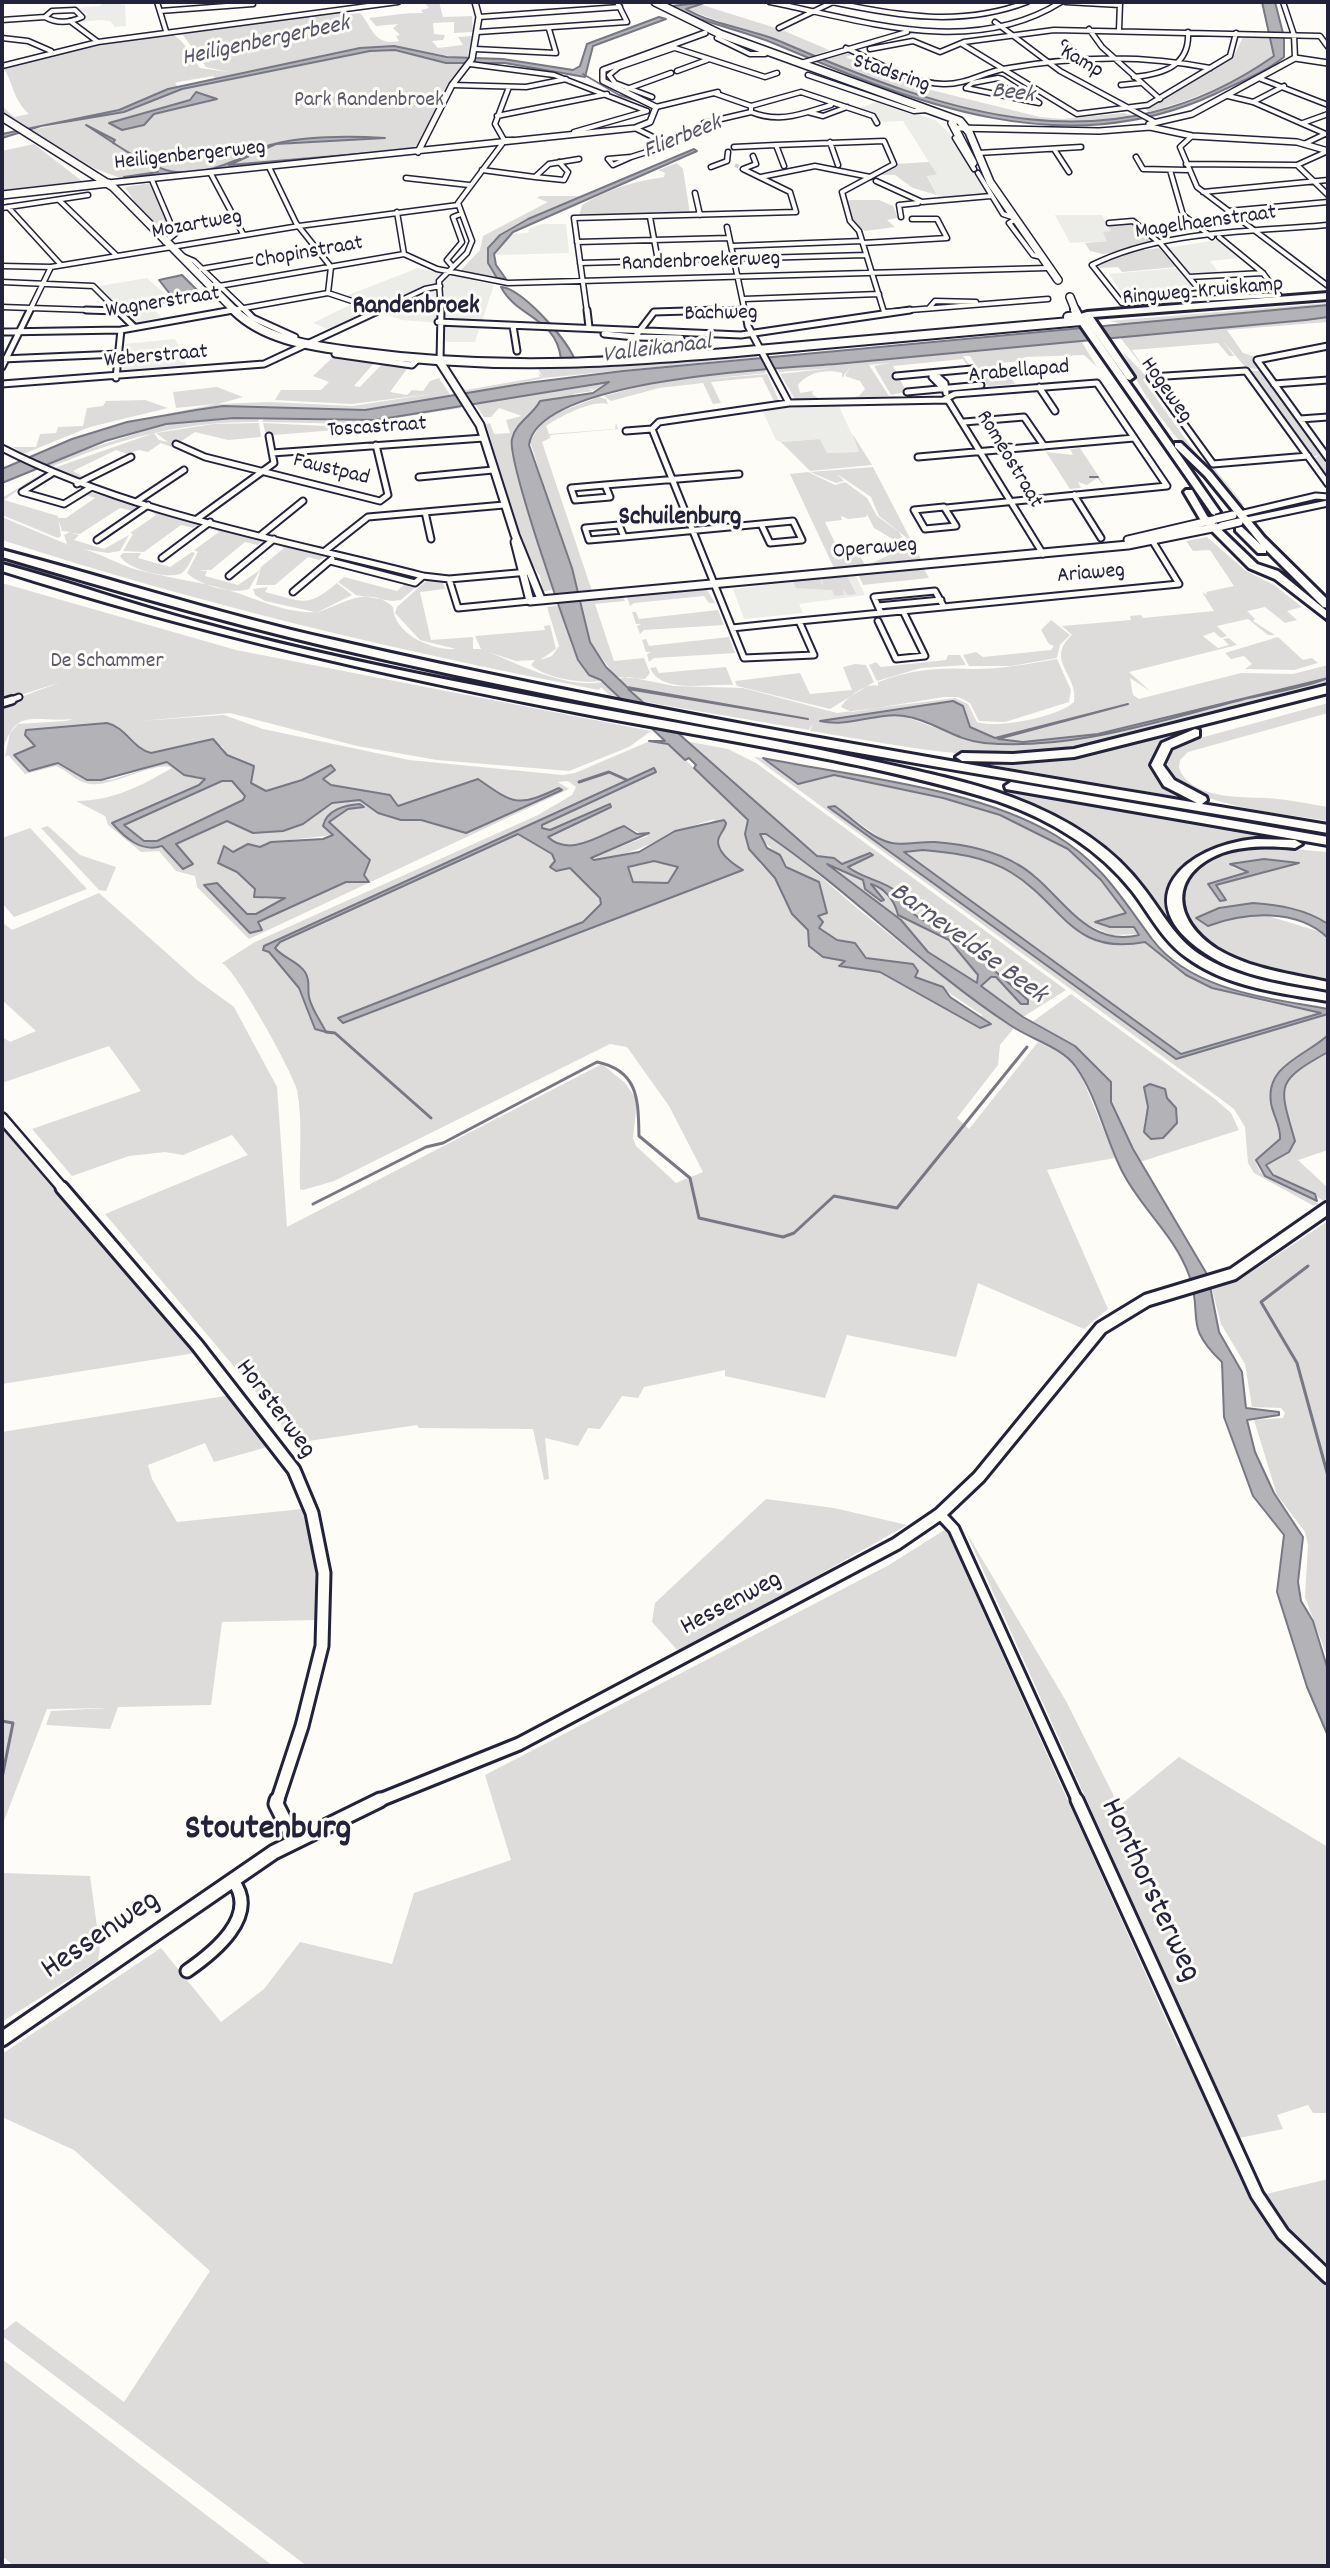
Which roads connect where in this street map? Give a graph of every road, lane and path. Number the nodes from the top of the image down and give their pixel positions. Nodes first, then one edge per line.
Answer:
1 (77, 2) edge
2 (242, 2) edge
3 (332, 2) edge
4 (398, 2) edge
5 (475, 2) edge
6 (652, 2) edge
7 (770, 2) edge
8 (832, 2) edge
9 (849, 2) edge
10 (1027, 2) edge
11 (1064, 2) edge
12 (1283, 2) edge
13 (253, 3) edge
14 (842, 4) junction
15 (1120, 4) edge
16 (619, 5) edge
17 (159, 7) edge
18 (70, 9) junction
19 (338, 9) junction
20 (820, 10) junction
21 (984, 14) junction
22 (45, 17) junction
23 (479, 17) junction
24 (2, 20) edge
25 (257, 20) junction
26 (70, 21) junction
27 (996, 23) junction
28 (779, 28) dead end
29 (549, 29) junction
30 (1089, 29) junction
31 (1119, 30) junction
32 (166, 31) junction
33 (478, 32) junction
34 (708, 32) junction
35 (907, 32) junction
36 (1188, 32) junction
37 (1236, 33) junction
38 (1011, 35) junction
39 (1294, 35) junction
40 (2, 38) edge
41 (98, 42) junction
42 (1065, 43) dead end
43 (962, 44) junction
44 (671, 47) junction
45 (1328, 47) edge
46 (848, 48) junction
47 (475, 49) junction
48 (870, 49) dead end
49 (52, 52) junction
50 (1113, 57) junction
51 (1295, 58) junction
52 (708, 60) junction
53 (1082, 60) junction
54 (1180, 61) junction
55 (471, 62) junction
56 (1328, 63) edge
57 (797, 64) junction
58 (1049, 64) junction
59 (2, 66) edge
60 (1210, 68) junction
61 (1006, 69) junction
62 (808, 72) junction
63 (777, 73) dead end
64 (1134, 77) junction
65 (568, 78) junction
66 (845, 79) junction
67 (1261, 79) junction
68 (1140, 83) junction
69 (452, 85) junction
70 (1121, 85) dead end
71 (1284, 86) junction
72 (509, 87) junction
73 (626, 90) junction
74 (722, 91) dead end
75 (714, 93) junction
76 (608, 94) junction
77 (1228, 96) junction
78 (1160, 99) junction
79 (1054, 101) junction
80 (1253, 102) junction
81 (1039, 103) junction
82 (832, 104) junction
83 (1328, 105) edge
84 (501, 106) junction
85 (656, 107) junction
86 (848, 107) junction
87 (751, 109) junction
88 (1132, 109) junction
89 (525, 112) junction
90 (808, 112) junction
91 (1328, 114) edge
92 (497, 116) junction
93 (2, 119) edge
94 (1150, 122) junction
95 (704, 123) dead end
96 (877, 123) dead end
97 (1302, 123) junction
98 (1170, 126) junction
99 (635, 128) junction
100 (957, 128) junction
101 (966, 128) junction
102 (588, 132) junction
103 (1327, 134) edge
104 (1192, 136) junction
105 (955, 138) dead end
106 (503, 142) junction
107 (830, 142) junction
108 (1304, 144) junction
109 (776, 145) junction
110 (734, 147) dead end
111 (1081, 147) dead end
112 (1054, 149) junction
113 (418, 151) junction
114 (1328, 151) edge
115 (728, 152) dead end
116 (978, 153) junction
117 (753, 156) dead end
118 (631, 157) dead end
119 (1136, 157) dead end
120 (579, 159) dead end
121 (725, 160) junction
122 (559, 162) junction
123 (838, 165) junction
124 (1297, 165) junction
125 (784, 166) junction
126 (269, 167) junction
127 (711, 167) dead end
128 (739, 167) junction
129 (1186, 167) junction
130 (482, 170) junction
131 (1170, 170) junction
132 (979, 172) junction
133 (1069, 172) dead end
134 (211, 174) junction
135 (535, 177) junction
136 (761, 177) junction
137 (406, 178) dead end
138 (873, 179) junction
139 (152, 180) junction
140 (1328, 180) edge
141 (1314, 181) junction
142 (108, 183) junction
143 (469, 185) junction
144 (1203, 192) junction
145 (695, 193) dead end
146 (2, 195) edge
147 (88, 195) dead end
148 (1328, 195) edge
149 (991, 196) junction
150 (59, 200) junction
151 (922, 202) junction
152 (1328, 202) edge
153 (458, 205) junction
154 (5, 208) edge
155 (1227, 211) junction
156 (397, 212) junction
157 (461, 214) junction
158 (700, 215) junction
159 (650, 217) junction
160 (901, 217) dead end
161 (1016, 218) junction
162 (912, 219) dead end
163 (1109, 223) dead end
164 (1328, 225) edge
165 (299, 226) junction
166 (727, 227) dead end
167 (1255, 232) junction
168 (243, 234) junction
169 (729, 238) junction
170 (1216, 238) junction
171 (655, 240) junction
172 (577, 242) junction
173 (862, 242) junction
174 (168, 245) junction
175 (732, 246) junction
176 (1162, 246) junction
177 (317, 249) junction
178 (404, 254) junction
179 (180, 255) junction
180 (866, 255) junction
181 (117, 256) junction
182 (1042, 257) junction
183 (735, 259) junction
184 (658, 261) junction
185 (580, 263) junction
186 (61, 265) junction
187 (2, 266) edge
188 (51, 267) junction
189 (331, 267) junction
190 (1047, 268) junction
191 (201, 269) junction
192 (451, 269) junction
193 (1263, 273) junction
194 (872, 274) junction
195 (740, 277) junction
196 (1189, 277) junction
197 (1058, 280) junction
198 (2, 282) edge
199 (583, 282) junction
200 (43, 283) junction
201 (219, 286) junction
202 (440, 286) junction
203 (1328, 286) edge
204 (328, 293) junction
205 (879, 294) junction
206 (1328, 298) edge
207 (744, 299) junction
208 (1048, 299) dead end
209 (1208, 300) junction
210 (1122, 303) joint
211 (2, 307) edge
212 (31, 308) junction
213 (242, 308) junction
214 (232, 309) junction
215 (745, 309) junction
216 (379, 310) junction
217 (118, 311) junction
218 (884, 312) junction
219 (1086, 321) junction
220 (438, 322) junction
221 (513, 326) junction
222 (134, 327) junction
223 (589, 327) junction
224 (641, 329) junction
225 (121, 330) junction
226 (2, 332) edge
227 (19, 333) junction
228 (604, 334) dead end
229 (635, 337) junction
230 (681, 338) dead end
231 (293, 339) junction
232 (308, 345) junction
233 (758, 345) junction
234 (1328, 346) edge
235 (517, 351) dead end
236 (119, 354) junction
237 (4, 359) edge
238 (440, 362) junction
239 (2, 367) edge
240 (972, 369) dead end
241 (934, 373) junction
242 (896, 376) dead end
243 (116, 378) junction
244 (1328, 380) edge
245 (2, 384) edge
246 (1274, 384) junction
247 (981, 385) dead end
248 (1039, 387) junction
249 (944, 389) junction
250 (907, 392) dead end
251 (948, 397) junction
252 (789, 403) junction
253 (1055, 411) dead end
254 (1328, 417) edge
255 (1300, 419) junction
256 (964, 422) junction
257 (652, 429) junction
258 (626, 431) dead end
259 (269, 436) dead end
260 (484, 438) junction
261 (1134, 438) junction
262 (176, 444) dead end
263 (376, 445) junction
264 (1178, 445) junction
265 (1044, 446) junction
266 (2, 448) edge
267 (982, 452) junction
268 (272, 453) junction
269 (1308, 456) junction
270 (131, 457) dead end
271 (918, 457) dead end
272 (1328, 457) edge
273 (184, 470) dead end
274 (493, 470) junction
275 (261, 472) junction
276 (51, 474) junction
277 (739, 474) dead end
278 (419, 477) dead end
279 (673, 479) junction
280 (77, 484) junction
281 (1328, 484) edge
282 (605, 485) junction
283 (90, 488) junction
284 (1074, 495) junction
285 (1328, 497) edge
286 (303, 501) dead end
287 (1011, 501) junction
288 (136, 502) junction
289 (1328, 503) edge
290 (148, 505) junction
291 (504, 505) junction
292 (946, 508) junction
293 (425, 512) junction
294 (197, 519) junction
295 (1231, 520) junction
296 (210, 522) junction
297 (761, 524) junction
298 (693, 530) junction
299 (1146, 534) junction
300 (261, 535) junction
301 (624, 537) junction
302 (1101, 538) dead end
303 (274, 539) junction
304 (431, 539) dead end
305 (97, 540) dead end
306 (1154, 541) junction
307 (1107, 546) junction
308 (325, 551) junction
309 (1042, 552) junction
310 (2, 553) edge
311 (337, 554) junction
312 (162, 558) dead end
313 (330, 561) junction
314 (2, 567) edge
315 (525, 572) junction
316 (229, 576) dead end
317 (423, 576) junction
318 (1279, 577) junction
319 (449, 579) junction
320 (715, 583) junction
321 (293, 592) dead end
322 (541, 599) junction
323 (530, 601) junction
324 (942, 604) junction
325 (1328, 605) edge
326 (880, 610) junction
327 (903, 611) junction
328 (1328, 617) edge
329 (799, 621) junction
330 (878, 621) dead end
331 (732, 628) junction
332 (1328, 689) edge
333 (19, 697) dead end
334 (1328, 698) edge
335 (2, 703) edge
336 (769, 731) junction
337 (803, 749) junction
338 (1328, 828) edge
339 (1328, 841) edge
340 (1328, 848) edge
341 (1328, 986) edge
342 (1328, 997) edge
343 (2, 1118) edge
344 (1328, 1208) edge
345 (940, 1514) junction
346 (294, 1840) junction
347 (233, 1881) junction
348 (187, 1971) dead end
349 (2, 2039) edge
350 (1328, 2277) edge

1 - 18 street
2 - 17 street
3 - 19 street
4 - 19 street
5 - 23 street
6 - 34 main road, Stadsring
7 - 20 street
8 - 14 street
8 - 20 street
9 - 14 street
10 - 21 street
11 - 15 street
11 - 27 street
12 - 39 street
13 - 17 street
13 - 25 street
14 - 21 street
15 - 31 street
16 - 23 street
16 - 29 street
17 - 32 street
18 - 22 street
18 - 26 street
19 - 25 street
20 - 28 street
20 - 35 street
21 - 27 street, Kamp
22 - 24 street
22 - 26 street
23 - 33 street
25 - 32 street
26 - 41 street
27 - 35 street
27 - 38 street, Kamp
29 - 33 street
29 - 47 street
30 - 31 street
30 - 38 street
30 - 50 street
31 - 36 street
32 - 41 street
33 - 47 street
34 - 44 street
34 - 57 main road, Stadsring
34 - 57 main road, Stadsring
35 - 46 street
36 - 37 street
36 - 54 street
37 - 39 street
37 - 60 street
38 - 43 street
38 - 58 street, Kamp
39 - 45 street
39 - 51 street
40 - 49 street
41 - 49 street
42 - 53 street
43 - 48 street
43 - 61 street
44 - 52 street
44 - 73 street
46 - 57 street
46 - 61 street
47 - 55 street
49 - 59 street
50 - 53 street
50 - 54 street
50 - 64 street
51 - 56 street
51 - 67 street
52 - 63 street
52 - 73 street
53 - 58 street
54 - 60 street
54 - 64 street
55 - 65 street
55 - 69 street
57 - 62 main road, Stadsring
57 - 66 main road, Stadsring
58 - 61 street
58 - 88 street, Kamp
60 - 78 street
61 - 79 street
62 - 66 main road
62 - 100 main road, Stadsring
64 - 68 street
65 - 72 street
65 - 76 street
66 - 101 main road, Stadsring
67 - 71 street
67 - 77 street
68 - 70 street
68 - 78 street
69 - 72 street
69 - 113 street
71 - 80 street
71 - 83 street
72 - 84 street
73 - 85 street
74 - 75 street
75 - 85 street
75 - 87 street
76 - 89 street
76 - 102 street, Heiligenbergerweg
77 - 80 street
77 - 98 street
78 - 88 street
79 - 81 street
79 - 88 street
80 - 97 street
81 - 81 street
82 - 86 street
82 - 87 street
82 - 90 street
84 - 89 street
84 - 92 street
85 - 99 street
86 - 90 street
86 - 96 street
87 - 90 street
87 - 95 street
88 - 94 street, Kamp
89 - 92 street
91 - 97 street
92 - 106 street
93 - 142 main road
94 - 98 street
94 - 101 street
97 - 103 street
98 - 104 street
99 - 102 street, Heiligenbergerweg
99 - 118 street
100 - 101 street
100 - 132 main road, Hogeweg
101 - 116 main road, Hogeweg
102 - 106 street, Heiligenbergerweg
103 - 108 street
104 - 108 street
104 - 129 street
105 - 132 street, Hogeweg
106 - 113 street, Heiligenbergerweg
106 - 130 street
107 - 109 street
107 - 123 street
107 - 138 street
108 - 114 street
109 - 110 street
109 - 125 street
111 - 112 street
112 - 116 street
112 - 133 street
113 - 126 street, Heiligenbergerweg
114 - 124 street
115 - 121 street
116 - 132 main road, Hogeweg
117 - 128 street
119 - 131 street
120 - 122 street
121 - 127 street
121 - 128 street
122 - 135 street
122 - 135 street
123 - 125 street
123 - 138 street
124 - 129 street
124 - 141 street
125 - 136 street
126 - 134 street, Heiligenbergerweg
126 - 165 street
128 - 136 street
129 - 131 street
129 - 144 street
130 - 135 street
130 - 143 street
131 - 170 street
132 - 149 street, Hogeweg
132 - 161 main road, Hogeweg
134 - 139 street, Heiligenbergerweg
134 - 168 street
136 - 158 street
137 - 143 street
138 - 151 street
138 - 173 street
139 - 142 street, Heiligenbergerweg
139 - 174 street
140 - 141 street
141 - 144 street
141 - 148 street
142 - 146 main road, Heiligenbergerweg
142 - 174 main road
143 - 153 street
144 - 155 street
145 - 158 street
147 - 150 street, Heiligenbergerweg
149 - 151 street
149 - 161 street, Hogeweg
150 - 154 street, Heiligenbergerweg
150 - 181 street
151 - 160 street
152 - 155 street
153 - 156 street, Mozartweg
153 - 157 street
154 - 186 street
155 - 167 street
156 - 165 street, Mozartweg
156 - 178 street
157 - 192 street
157 - 192 street
158 - 159 street
159 - 171 street
159 - 172 street
161 - 182 main road, Hogeweg
162 - 173 street
163 - 176 street
164 - 167 street, Magelhaenstraat
165 - 168 street, Mozartweg
165 - 177 street
166 - 169 street
167 - 170 street, Magelhaenstraat
167 - 203 street
168 - 174 street, Mozartweg
169 - 171 street
169 - 175 street
170 - 176 street, Magelhaenstraat
170 - 193 street
171 - 172 street
171 - 184 street
172 - 185 street
173 - 175 street
173 - 180 street
174 - 179 main road
174 - 181 street, Mozartweg
175 - 183 street
176 - 196 street
176 - 210 street, Magelhaenstraat
177 - 189 street
177 - 191 street
178 - 189 street, Chopinstraat
178 - 192 street, Randenbroekerweg
179 - 191 street
179 - 214 main road
180 - 183 street
180 - 194 street
181 - 186 street, Mozartweg
182 - 190 main road, Hogeweg
182 - 197 main road, Hogeweg
183 - 184 street
183 - 195 street
184 - 185 street
185 - 199 street
186 - 188 street, Mozartweg
187 - 188 street, Mozartweg
188 - 200 street
189 - 201 street, Chopinstraat
189 - 204 street
190 - 194 street, Randenbroekerweg
190 - 197 main road, Hogeweg
191 - 201 street
192 - 199 street, Randenbroekerweg
192 - 202 street
193 - 196 street
193 - 209 street, Ringweg-Kruiskamp
194 - 195 street, Randenbroekerweg
194 - 205 street
195 - 199 street, Randenbroekerweg
195 - 207 street
196 - 209 street
197 - 219 main road, Hogeweg
198 - 200 street
199 - 223 street
200 - 212 street
200 - 217 street
201 - 213 street
202 - 216 street, Weberstraat
202 - 220 street
204 - 213 street, Wagnerstraat
204 - 216 street
205 - 207 street
205 - 218 street
206 - 219 main road, Ringweg-Kruiskamp
207 - 215 street
208 - 218 street, Bachweg
209 - 210 street, Ringweg-Kruiskamp
211 - 212 street
212 - 217 street
212 - 227 street
213 - 214 street, Wagnerstraat
213 - 231 street
214 - 222 street, Wagnerstraat
214 - 231 main road
215 - 224 street
215 - 233 street
216 - 232 street, Weberstraat
217 - 222 street
218 - 233 street, Bachweg
219 - 233 main road
219 - 264 main road, Hogeweg
219 - 295 main road, Hogeweg
220 - 221 street, Bachweg
220 - 238 street
221 - 223 street, Bachweg
221 - 235 street
222 - 225 street, Wagnerstraat
223 - 224 street, Bachweg
224 - 229 street
224 - 233 street, Bachweg
225 - 227 street, Wagnerstraat
225 - 236 street
226 - 227 street, Wagnerstraat
227 - 237 street
228 - 229 street
229 - 230 street
231 - 232 main road
232 - 238 main road
232 - 243 street, Weberstraat
233 - 238 main road
233 - 252 street
234 - 246 street
236 - 237 street
236 - 243 street
237 - 239 street
238 - 260 street
240 - 241 street
241 - 242 street
241 - 249 street
243 - 245 street, Weberstraat
244 - 246 street
246 - 255 street
247 - 249 street
248 - 251 street, Arabellapad
248 - 253 street
248 - 261 street, Arabellapad
249 - 250 street
249 - 251 street
251 - 252 street, Roméostraat
251 - 256 street, Roméostraat
252 - 257 street, Roméostraat
254 - 255 street
255 - 272 street
256 - 265 street
256 - 267 street, Roméostraat
257 - 258 street, Roméostraat
257 - 279 street
259 - 268 street
260 - 263 street, Toscastraat
260 - 274 street
261 - 265 street
261 - 284 street
262 - 275 street
263 - 268 street, Toscastraat
263 - 275 street, Faustpad
264 - 295 main road, Hogeweg
264 - 295 main road
265 - 267 street
266 - 276 street
267 - 271 street
267 - 287 street, Roméostraat
268 - 275 street
269 - 269 street
269 - 281 street
270 - 280 street
273 - 288 street
274 - 278 street
274 - 291 street
275 - 294 street
276 - 280 street
276 - 283 street
277 - 279 street
279 - 282 street
279 - 298 street
280 - 283 street
282 - 282 street
283 - 288 street
284 - 287 street
284 - 302 street
285 - 295 street
286 - 300 street
287 - 292 street
287 - 309 street, Roméostraat
288 - 290 street
289 - 295 street
290 - 294 street
290 - 305 street
291 - 293 street
291 - 315 street
292 - 292 street
293 - 304 street
293 - 308 street
294 - 296 street
295 - 299 street, Operaweg
295 - 306 street, Operaweg
295 - 318 main road, Hogeweg
295 - 318 main road
295 - 325 main road
296 - 300 street
296 - 312 street
297 - 297 street
297 - 298 street
298 - 301 street
298 - 320 street
299 - 306 street, Ariaweg
299 - 307 street, Operaweg
300 - 303 street
301 - 301 street
303 - 308 street
303 - 316 street
306 - 307 street, Operaweg
306 - 324 street, Ariaweg
307 - 309 street, Operaweg
308 - 311 street
309 - 320 street, Operaweg
310 - 336 highway
311 - 313 street
311 - 317 street
313 - 317 street
313 - 321 street
314 - 337 highway
315 - 319 street
315 - 322 street
315 - 323 street
317 - 319 street
318 - 328 main road, Hogeweg
319 - 323 street
320 - 322 street, Operaweg
320 - 331 street
322 - 323 street, Operaweg
324 - 326 street, Ariaweg
324 - 327 street, Ariaweg
326 - 327 street, Ariaweg
326 - 329 street, Ariaweg
327 - 330 street
329 - 331 street, Ariaweg
329 - 331 street
332 - 336 highway
333 - 335 street
334 - 338 highway
336 - 338 highway
337 - 339 highway
337 - 342 highway
340 - 341 highway
343 - 346 street, Horsterweg
344 - 345 street, Hessenweg
345 - 346 street, Hessenweg
345 - 350 street, Honthorsterweg
346 - 347 street, Hessenweg
347 - 348 street
347 - 349 street, Hessenweg

